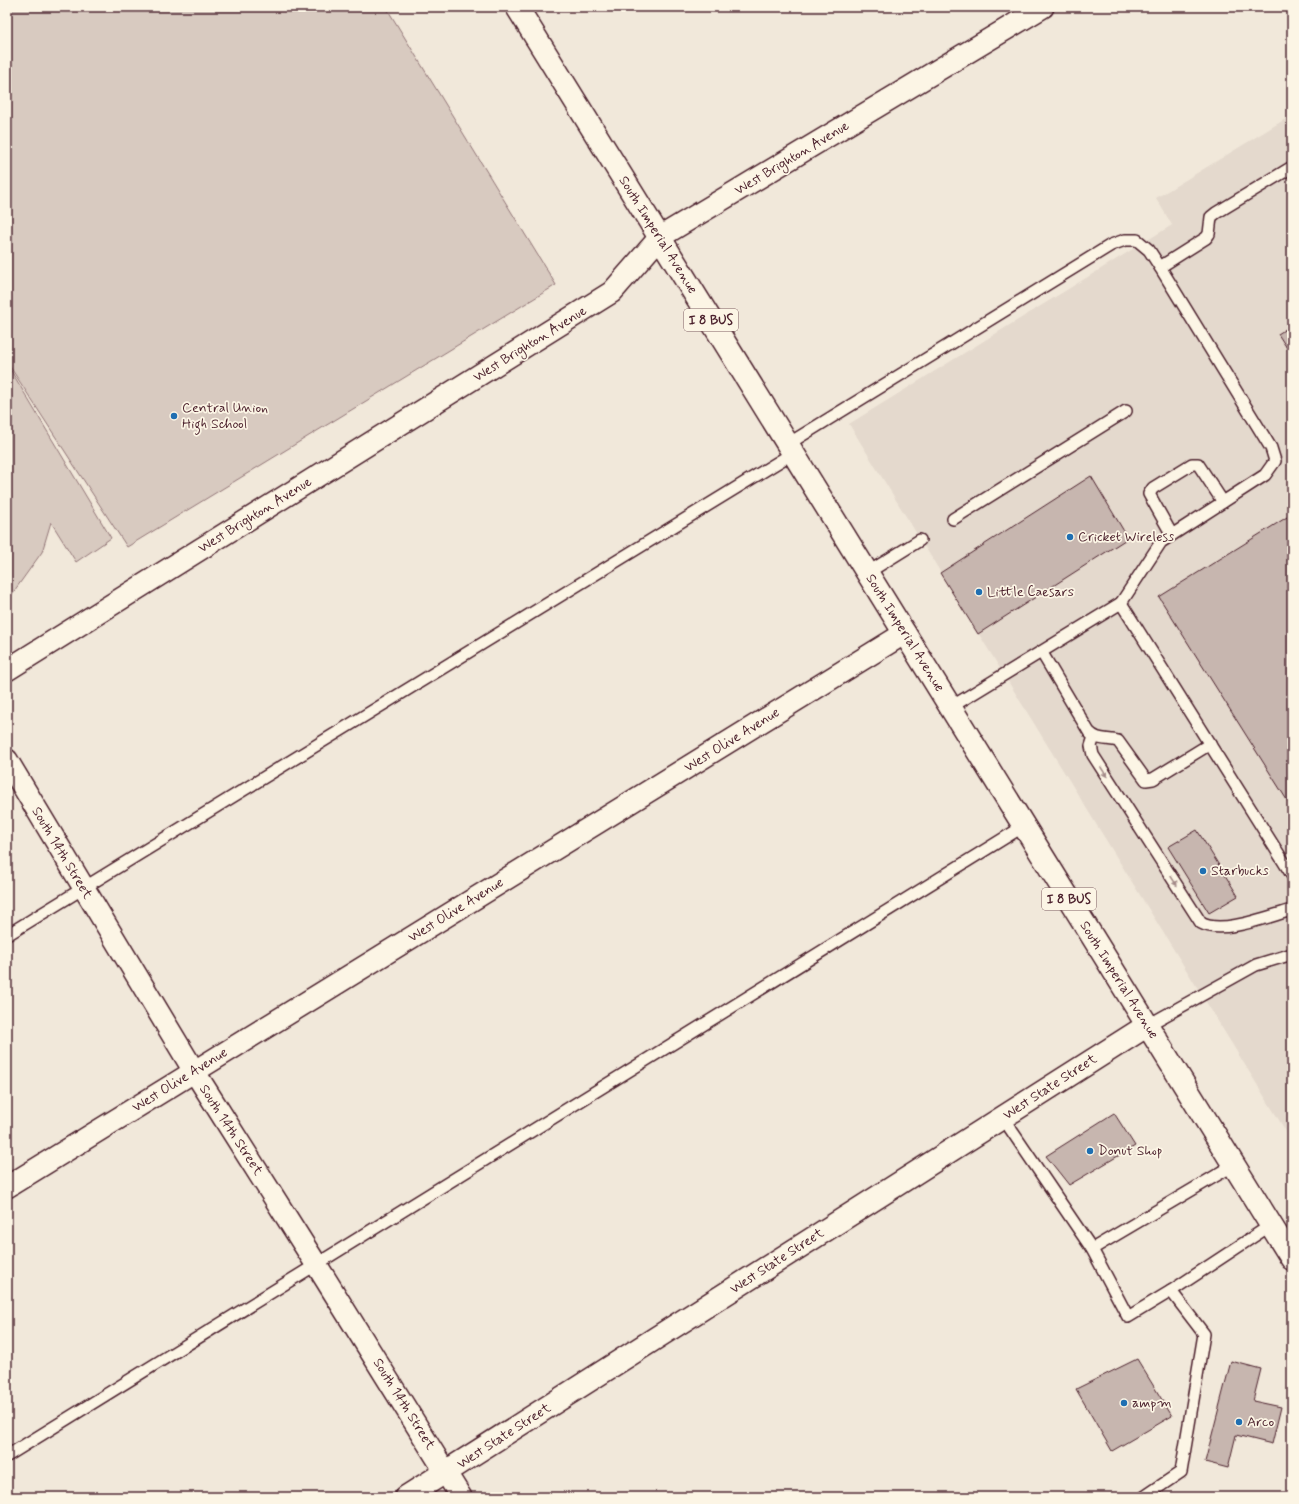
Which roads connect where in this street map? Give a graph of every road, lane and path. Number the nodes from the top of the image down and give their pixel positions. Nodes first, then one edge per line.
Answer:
1 (517, 7) edge
2 (1043, 7) edge
3 (1292, 167) edge
4 (660, 237) junction
5 (1160, 267) junction
6 (1126, 411) dead end
7 (791, 449) junction
8 (1223, 502) junction
9 (953, 519) dead end
10 (1172, 535) junction
11 (920, 540) dead end
12 (868, 573) junction
13 (1121, 603) junction
14 (905, 633) junction
15 (1042, 653) junction
16 (7, 670) edge
17 (951, 707) junction
18 (1094, 737) junction
19 (1210, 744) junction
20 (7, 760) edge
21 (1024, 826) junction
22 (1292, 875) edge
23 (83, 888) junction
24 (1292, 910) edge
25 (7, 935) edge
26 (1292, 954) edge
27 (1148, 1025) junction
28 (194, 1071) junction
29 (1002, 1118) junction
30 (1234, 1165) junction
31 (7, 1187) edge
32 (1272, 1225) junction
33 (1092, 1249) junction
34 (1292, 1258) edge
35 (316, 1264) junction
36 (1171, 1291) junction
37 (7, 1456) edge
38 (446, 1473) junction
39 (406, 1497) edge
40 (461, 1497) edge
41 (1144, 1497) edge

1 - 4 main road, South Imperial Avenue / I 8 BUS
2 - 4 street, West Brighton Avenue
3 - 5 lane
4 - 7 main road, South Imperial Avenue / I 8 BUS
4 - 16 street, West Brighton Avenue
5 - 7 lane
5 - 8 lane
6 - 9 lane
7 - 12 main road, South Imperial Avenue / I 8 BUS
7 - 23 lane
8 - 10 lane
8 - 10 lane
10 - 13 lane
11 - 12 lane
12 - 14 main road, South Imperial Avenue / I 8 BUS
13 - 15 lane
13 - 19 lane
14 - 17 main road, South Imperial Avenue / I 8 BUS
14 - 28 street, West Olive Avenue
15 - 17 lane
15 - 18 lane
17 - 21 main road, South Imperial Avenue / I 8 BUS
18 - 19 lane
18 -> 24 lane
19 - 22 lane
20 - 23 street, South 14th Street
21 - 27 main road, South Imperial Avenue / I 8 BUS
21 - 35 lane
23 - 25 lane
23 - 28 street, South 14th Street
26 - 27 lane
27 - 29 main road, West State Street
27 - 30 main road, South Imperial Avenue / I 8 BUS
28 - 31 street, West Olive Avenue
28 - 35 street, South 14th Street
29 - 33 lane
29 - 38 main road, West State Street
30 - 32 main road, South Imperial Avenue / I 8 BUS
30 - 33 lane
32 - 34 main road, South Imperial Avenue / I 8 BUS
32 - 36 lane
33 - 36 lane
35 - 37 lane
35 - 38 street, South 14th Street
36 - 41 lane
38 - 39 main road, West State Street
38 - 40 street, South 14th Street

